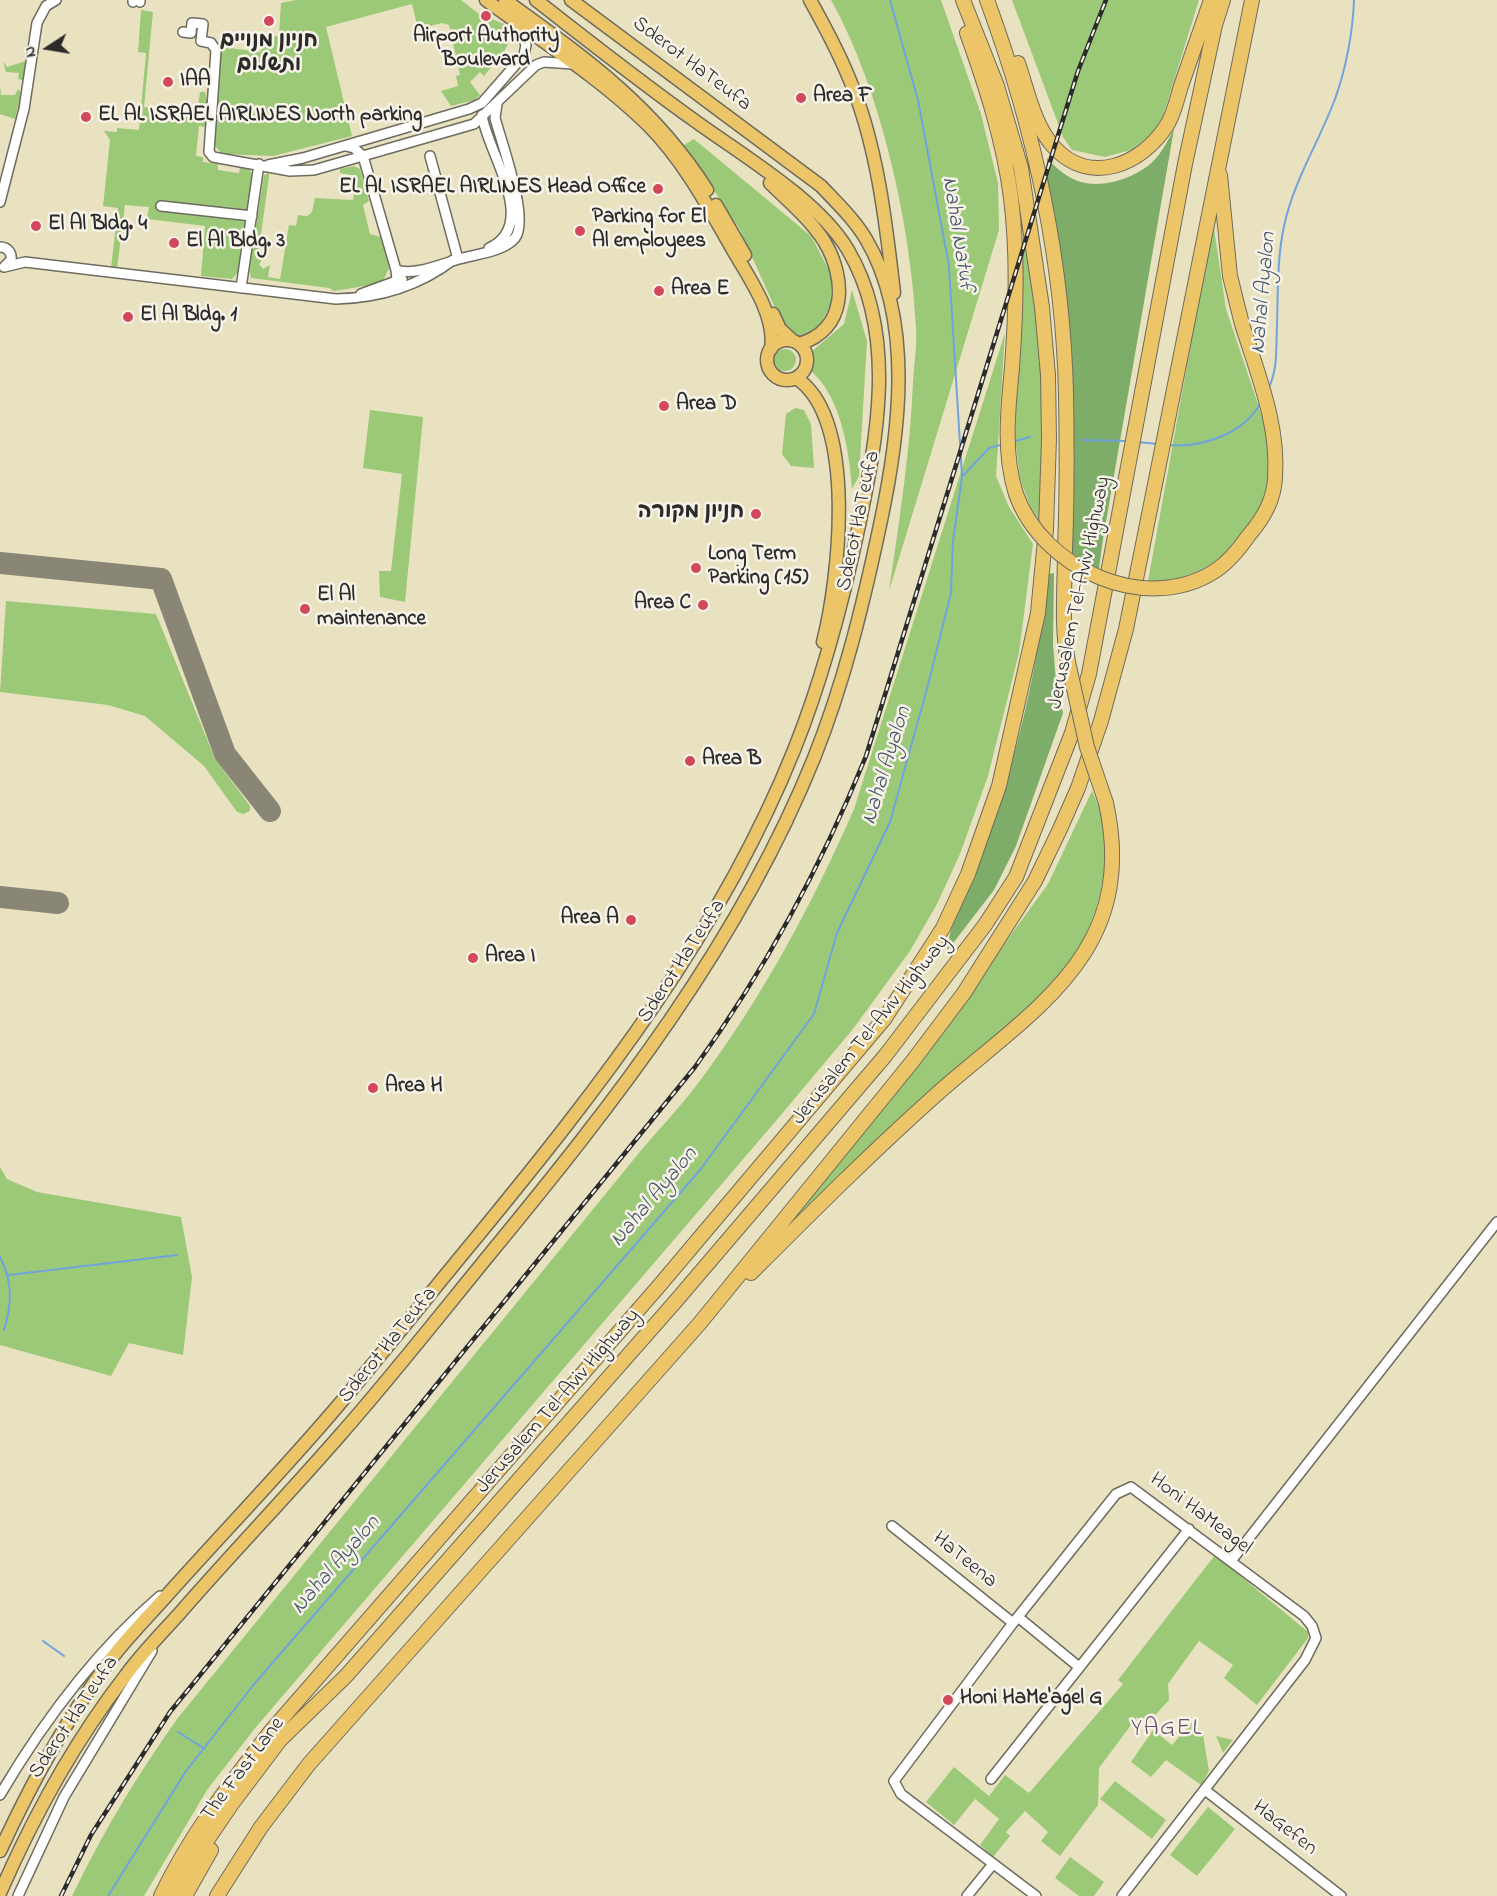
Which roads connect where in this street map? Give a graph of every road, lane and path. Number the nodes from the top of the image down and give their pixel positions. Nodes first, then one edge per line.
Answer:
1 (56, 0) edge
2 (486, 0) edge
3 (505, 0) edge
4 (536, 0) edge
5 (571, 0) edge
6 (810, 0) edge
7 (956, 0) edge
8 (963, 0) edge
9 (987, 0) edge
10 (995, 0) edge
11 (1211, 0) edge
12 (1223, 0) edge
13 (1252, 0) edge
14 (517, 23) junction
15 (183, 32) dead end
16 (1239, 56) junction
17 (573, 64) junction
18 (496, 104) junction
19 (481, 114) junction
20 (497, 127) junction
21 (344, 146) junction
22 (363, 156) junction
23 (430, 156) dead end
24 (746, 158) junction
25 (263, 165) junction
26 (510, 187) junction
27 (0, 202) edge
28 (161, 206) dead end
29 (252, 216) junction
30 (5, 249) edge
31 (456, 260) junction
32 (25, 262) junction
33 (2, 268) edge
34 (396, 270) junction
35 (402, 281) junction
36 (386, 286) junction
37 (241, 288) junction
38 (354, 298) junction
39 (796, 343) junction
40 (771, 349) junction
41 (898, 366) junction
42 (796, 378) junction
43 (803, 726) junction
44 (1497, 1222) edge
45 (700, 1323) junction
46 (892, 1526) dead end
47 (1189, 1529) junction
48 (1231, 1561) junction
49 (185, 1575) junction
50 (1016, 1620) junction
51 (165, 1629) junction
52 (1079, 1667) junction
53 (346, 1676) junction
54 (991, 1779) dead end
55 (1205, 1790) junction
56 (0, 1795) edge
57 (0, 1851) edge
58 (993, 1864) junction
59 (0, 1893) edge
60 (18, 1896) edge
61 (161, 1896) edge
62 (174, 1896) edge
63 (185, 1896) edge
64 (217, 1896) edge
65 (967, 1896) edge
66 (1036, 1896) edge
67 (1122, 1896) edge
68 (1341, 1896) edge

1 - 27 street
2 - 14 main road
3 - 39 main road
4 - 24 main road, Sderot HaTeufa
5 - 41 main road, Sderot HaTeufa
6 - 41 main road
7 - 16 highway, bridge
8 - 61 highway
9 - 45 highway, bridge
10 - 11 highway
12 - 53 highway, Jerusalem Tel-Aviv Highway
13 - 16 highway
14 - 17 main road
14 - 19 street
15 - 25 street
16 - 45 highway
17 - 18 street
17 - 40 main road
18 - 19 street
18 - 20 street
19 - 20 street
19 - 21 street
19 - 22 street
19 - 26 street
20 - 26 street
21 - 22 street
21 - 25 street
22 - 25 street
22 - 34 street
23 - 31 street
24 - 39 main road
24 - 43 main road, Sderot HaTeufa
25 - 29 street
26 - 31 street
28 - 29 street
29 - 37 street
30 - 32 street
30 - 33 street
31 - 35 street
31 - 35 street
32 - 33 street
32 - 37 street
34 - 35 street
34 - 35 street
34 - 36 street
35 - 36 street
35 - 38 street
36 - 38 street
37 - 38 street
39 - 40 main road
39 - 42 main road
40 - 42 main road
41 - 51 main road, Sderot HaTeufa
42 - 43 main road
43 - 49 main road, Sderot HaTeufa
44 - 48 street
45 - 64 highway
46 - 50 street, HaTeena
47 - 48 street, Honi HaMeagel
47 - 50 street, Honi HaMeagel
47 - 52 street
48 - 55 street, Honi HaMeagel
49 - 56 street
49 - 57 main road, Sderot HaTeufa
50 - 52 street, HaTeena
50 - 58 street, Honi HaMeagel
51 - 59 main road, Sderot HaTeufa
51 - 60 street
52 - 54 street
53 - 62 highway, Jerusalem Tel-Aviv Highway
53 - 63 highway, The Fast Lane
55 - 67 street, Honi HaMeagel
55 - 68 street, HaGefen
58 - 65 street
58 - 66 street, Honi HaMeagel

